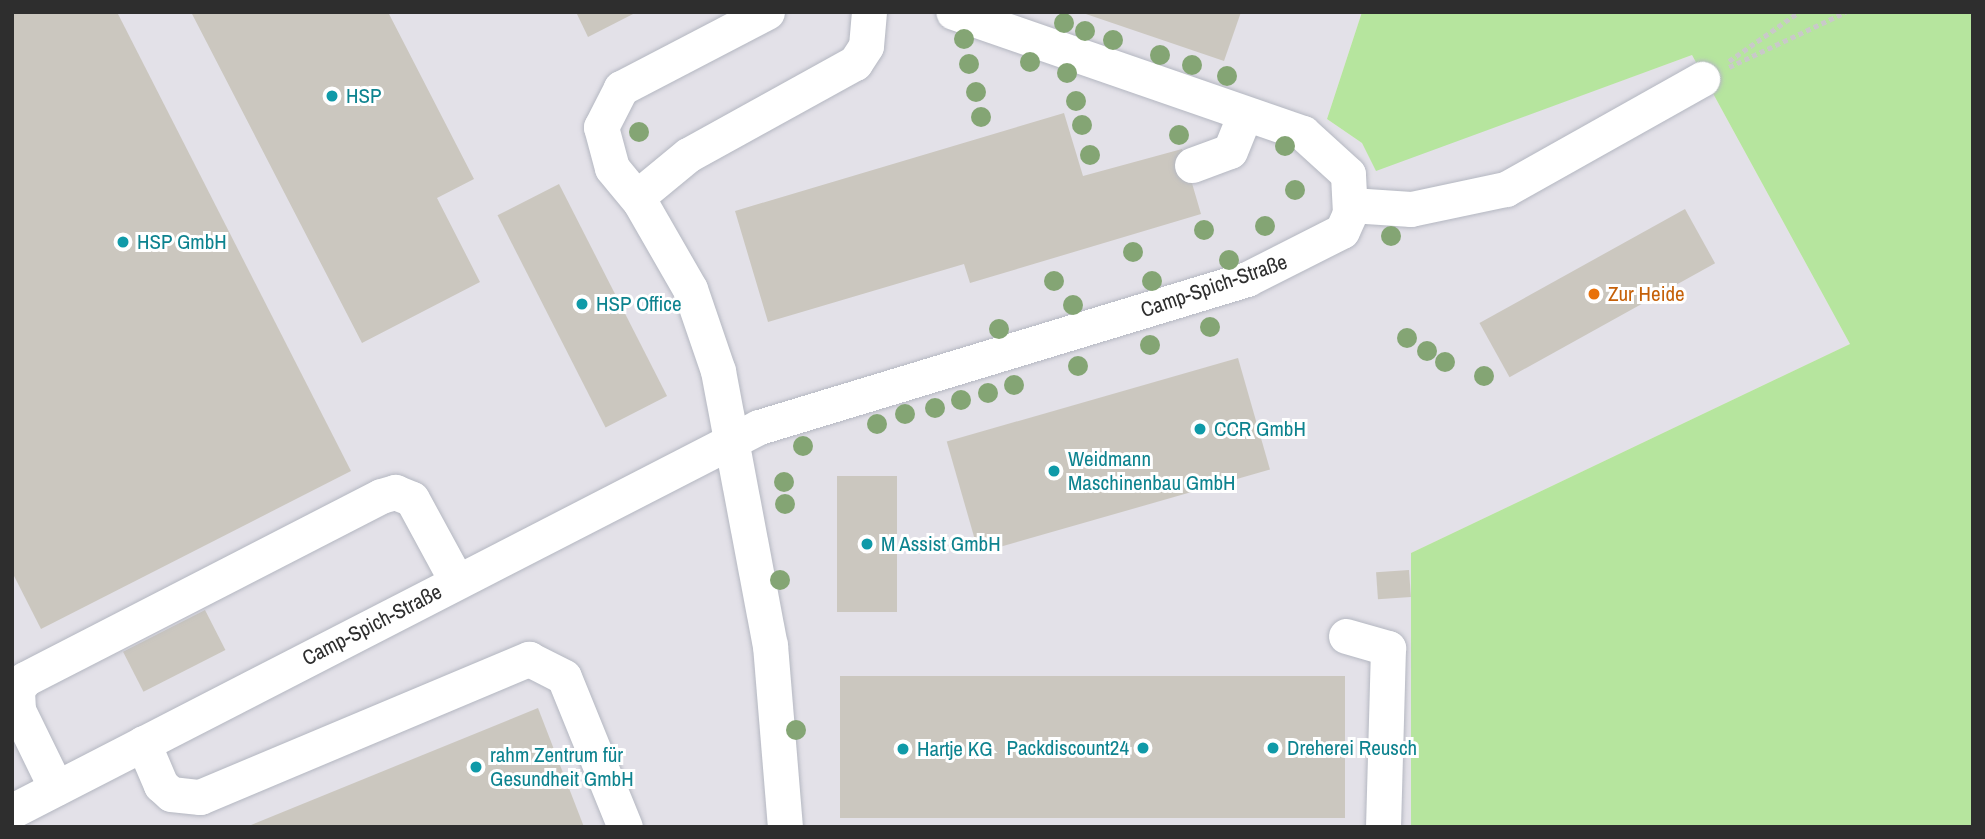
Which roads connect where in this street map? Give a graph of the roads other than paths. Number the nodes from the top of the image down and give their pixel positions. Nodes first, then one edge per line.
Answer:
1 (767, 12) edge
2 (869, 12) edge
3 (953, 12) edge
4 (1702, 79) road end
5 (1244, 116) junction
6 (1192, 165) dead end
7 (637, 197) junction
8 (1350, 205) junction
9 (733, 440) junction
10 (457, 582) junction
11 (1346, 636) dead end
12 (143, 743) junction
13 (57, 788) junction
14 (12, 811) edge
15 (182, 813) edge
16 (625, 827) edge
17 (785, 827) edge
18 (1384, 827) edge

1 - 7 street
2 - 7 street
3 - 5 street
4 - 8 street
5 - 6 street
5 - 8 street
7 - 9 street
8 - 9 street, Camp-Spich-Straße
9 - 10 street, Camp-Spich-Straße
9 - 17 street
10 - 12 street, Camp-Spich-Straße
10 - 13 street
11 - 18 street
12 - 13 street, Camp-Spich-Straße
12 - 15 street
13 - 14 street, Camp-Spich-Straße
15 - 16 street

